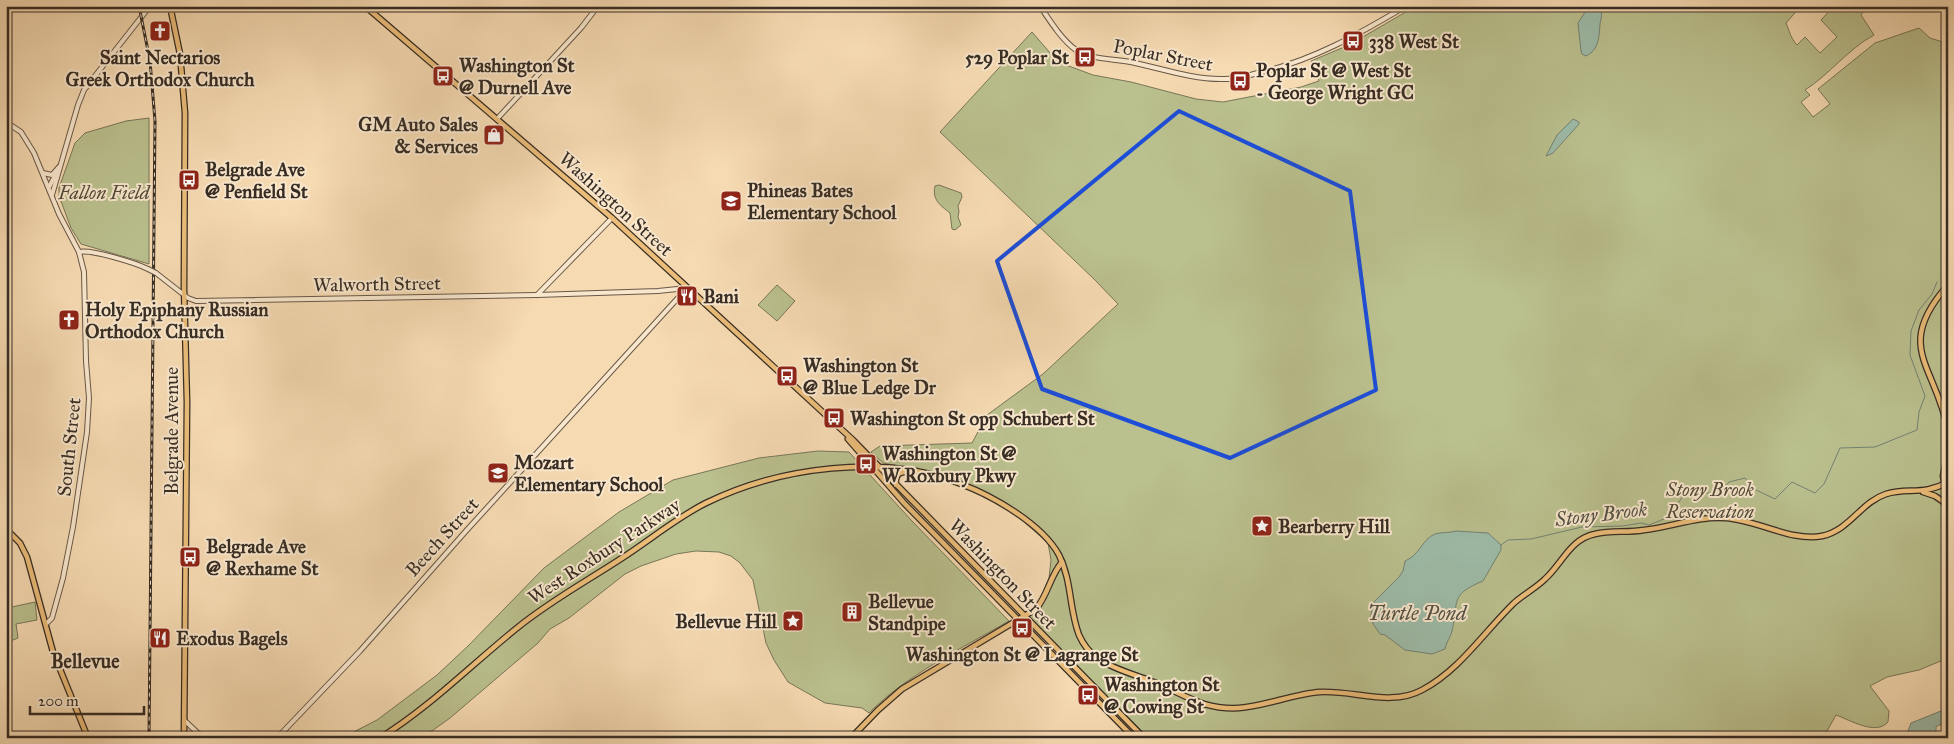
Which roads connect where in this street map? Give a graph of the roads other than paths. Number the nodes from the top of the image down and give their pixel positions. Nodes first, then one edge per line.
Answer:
1 (170, 6) edge
2 (365, 6) edge
3 (598, 6) edge
4 (1040, 6) edge
5 (1406, 6) edge
6 (151, 7) edge
7 (497, 119) junction
8 (6, 122) edge
9 (62, 160) junction
10 (59, 168) junction
11 (43, 173) junction
12 (49, 187) junction
13 (52, 196) junction
14 (612, 218) junction
15 (80, 252) junction
16 (1948, 285) edge
17 (687, 288) junction
18 (184, 294) junction
19 (537, 295) junction
20 (841, 430) junction
21 (1948, 431) edge
22 (1948, 452) edge
23 (872, 467) junction
24 (879, 467) junction
25 (927, 474) junction
26 (1946, 483) edge
27 (896, 485) junction
28 (1920, 491) junction
29 (1948, 503) edge
30 (6, 529) edge
31 (1062, 562) junction
32 (1025, 616) junction
33 (1017, 620) junction
34 (46, 624) junction
35 (184, 720) junction
36 (88, 738) edge
37 (184, 738) edge
38 (203, 738) edge
39 (277, 738) edge
40 (380, 738) edge
41 (851, 738) edge
42 (1134, 738) edge
43 (1144, 738) edge

1 - 18 main road, Belgrade Avenue
2 - 7 main road, Washington Street
3 - 7 street
4 - 5 street, Poplar Street
6 - 9 street
7 - 14 main road, Washington Street
8 - 11 street, South Street
9 - 10 street
9 - 13 street
10 - 11 street
10 - 12 street
11 - 12 street, South Street
12 - 13 street, South Street
13 - 15 street, South Street
14 - 17 main road, Washington Street
14 - 19 street
15 - 18 street, Walworth Street, bridge
15 - 34 street, South Street
16 - 21 main road
17 - 19 street, Walworth Street
17 - 20 main road, Washington Street
17 - 39 street, Beech Street
18 - 19 street, Walworth Street
18 - 35 main road, Belgrade Avenue
20 - 23 main road, Washington Street
20 - 24 main road, Washington Street
22 - 26 main road
23 - 24 main road, West Roxbury Parkway
23 - 33 main road, Washington Street
23 - 40 main road, West Roxbury Parkway
24 - 25 main road, West Roxbury Parkway
24 - 27 main road, Washington Street
25 - 27 main road
25 - 31 main road
26 - 28 main road
26 - 29 main road
27 - 32 main road, Washington Street
28 - 29 main road
28 - 31 main road
30 - 34 main road
31 - 32 main road
32 - 33 main road
32 - 43 main road, Washington Street
33 - 41 main road
33 - 42 main road, Washington Street
34 - 36 main road
35 - 37 main road, Belgrade Avenue
35 - 38 street

